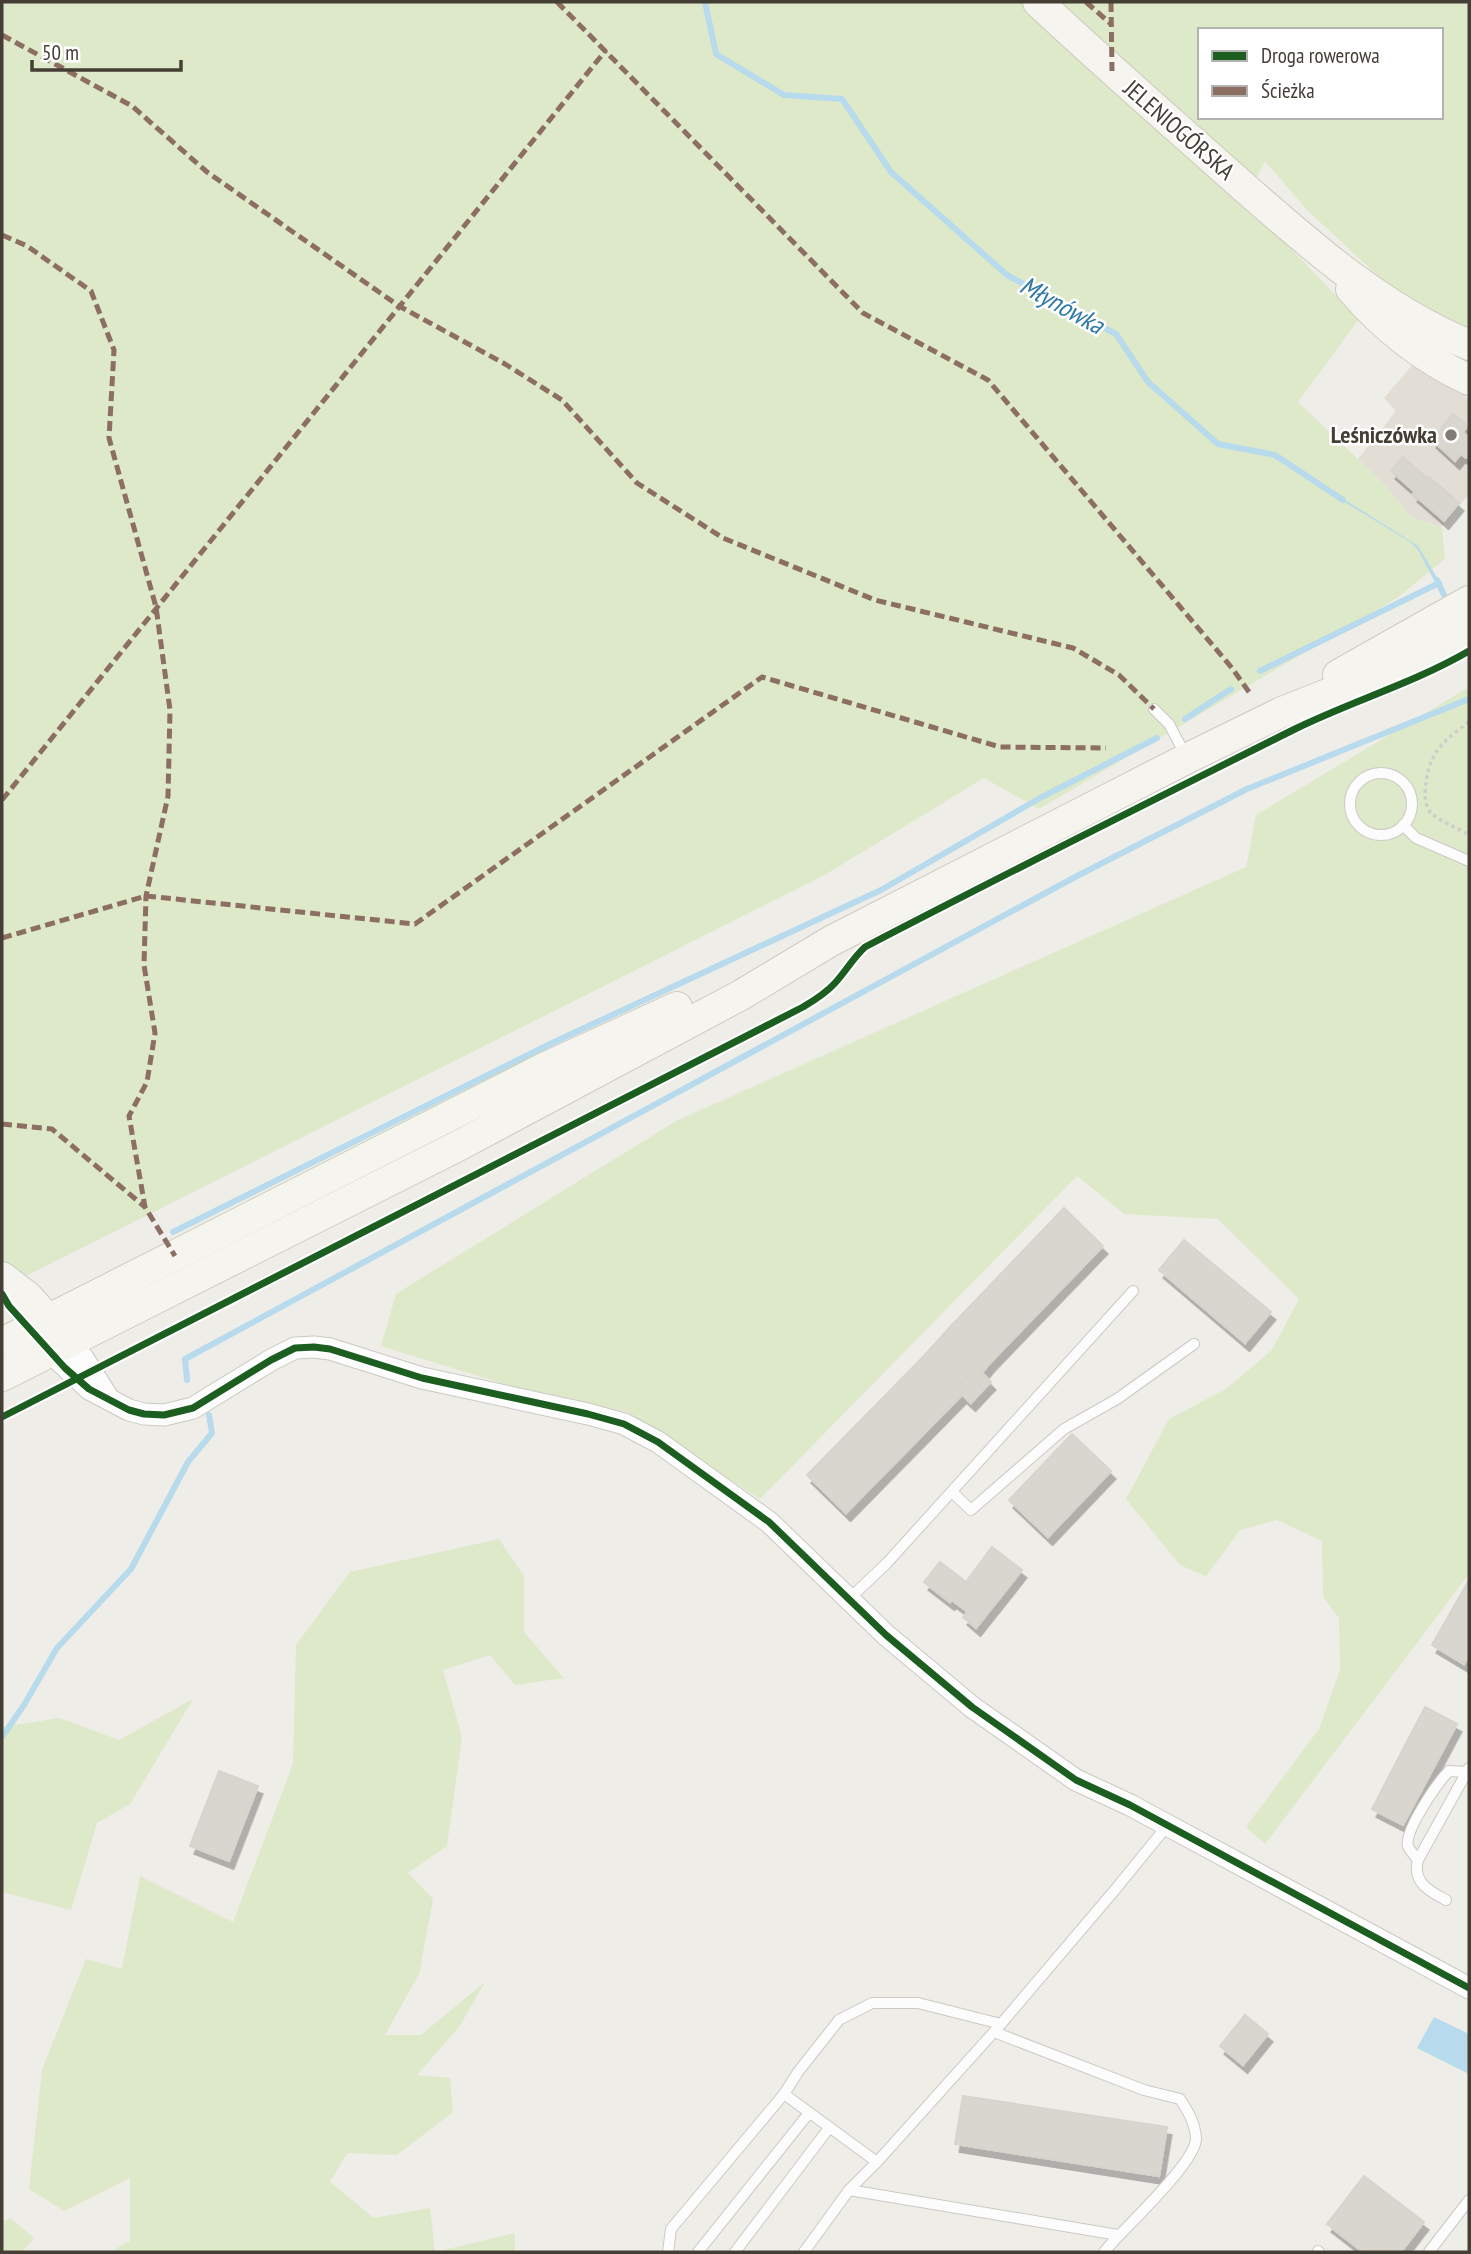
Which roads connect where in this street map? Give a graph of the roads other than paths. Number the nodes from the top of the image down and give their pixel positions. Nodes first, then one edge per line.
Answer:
1 (1038, 2) edge
2 (1322, 256) junction
3 (1469, 345) edge
4 (1469, 380) edge
5 (1469, 601) edge
6 (1469, 628) edge
7 (1154, 709) dead end
8 (1282, 712) junction
9 (1188, 758) junction
10 (1403, 825) junction
11 (1469, 861) edge
12 (831, 941) junction
13 (2, 1276) edge
14 (1133, 1291) dead end
15 (2, 1294) edge
16 (39, 1325) junction
17 (2, 1343) edge
18 (1194, 1344) dead end
19 (60, 1348) junction
20 (2, 1376) edge
21 (952, 1492) junction
22 (849, 1599) junction
23 (1468, 1770) edge
24 (1167, 1826) junction
25 (1418, 1860) junction
26 (1446, 1900) dead end
27 (1469, 1987) edge
28 (998, 2028) junction
29 (784, 2094) junction
30 (809, 2113) junction
31 (830, 2128) junction
32 (877, 2162) junction
33 (849, 2190) junction
34 (1469, 2200) edge
35 (1118, 2235) junction
36 (668, 2252) edge
37 (698, 2252) edge
38 (735, 2252) edge
39 (804, 2252) edge
40 (1104, 2252) edge
41 (1429, 2252) edge

1 - 2 main road, JELENIOGÓRSKA
2 - 3 main road, JELENIOGÓRSKA
2 - 4 main road, JELENIOGÓRSKA
5 - 8 main road
6 - 8 main road
7 - 9 lane
8 - 9 main road
9 - 12 main road
10 - 10 lane
10 - 11 lane
12 - 16 main road
12 - 19 main road
13 - 16 main road
14 - 21 lane
15 - 16 main road
16 - 17 main road
16 - 19 main road
18 - 21 lane
19 - 20 main road
19 - 22 street
21 - 22 lane
22 - 24 street
23 - 25 lane
23 - 25 lane
24 - 27 street
24 - 28 lane
25 - 26 lane
28 - 29 lane
28 - 32 lane
28 - 35 lane
29 - 30 lane
29 - 36 lane
30 - 31 lane
30 - 37 lane
31 - 32 lane
31 - 38 lane
32 - 33 lane
33 - 35 lane
33 - 39 lane
34 - 41 lane
35 - 40 lane

